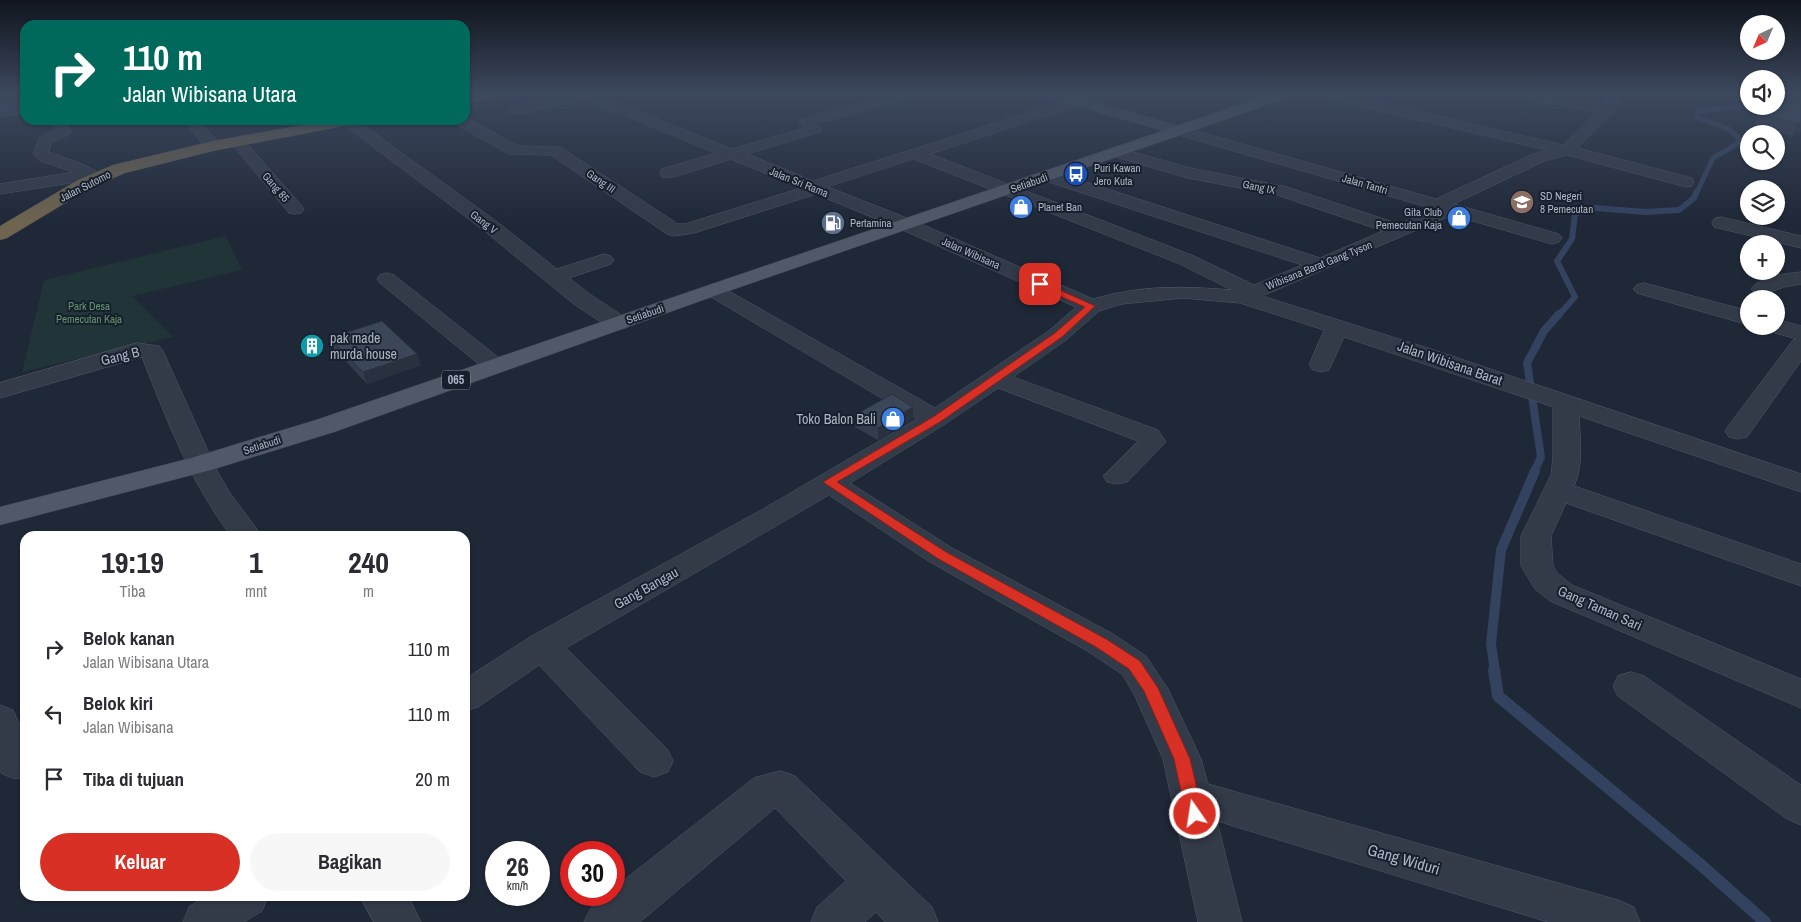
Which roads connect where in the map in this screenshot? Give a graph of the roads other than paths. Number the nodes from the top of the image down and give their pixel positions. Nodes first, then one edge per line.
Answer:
1 (54, 137) edge
2 (205, 137) edge
3 (265, 137) edge
4 (372, 137) edge
5 (490, 137) edge
6 (690, 137) edge
7 (786, 137) edge
8 (798, 137) edge
9 (972, 137) edge
10 (1157, 137) edge
11 (1201, 137) edge
12 (1510, 137) edge
13 (1580, 137) edge
14 (238, 142) junction
15 (818, 145) dead end
16 (213, 146) junction
17 (1566, 150) junction
18 (1115, 152) junction
19 (732, 154) junction
20 (915, 154) junction
21 (668, 173) dead end
22 (92, 176) junction
23 (1049, 176) junction
24 (1686, 182) dead end
25 (813, 188) junction
26 (0, 189) edge
27 (1009, 190) junction
28 (1444, 207) junction
29 (295, 209) dead end
30 (1721, 223) dead end
31 (905, 224) junction
32 (1400, 231) junction
33 (0, 234) edge
34 (1552, 238) dead end
35 (1801, 242) edge
36 (604, 260) dead end
37 (1321, 265) junction
38 (553, 277) junction
39 (1801, 278) edge
40 (387, 279) dead end
41 (1644, 289) dead end
42 (1762, 289) dead end
43 (713, 290) junction
44 (1248, 294) junction
45 (1091, 306) junction
46 (1740, 316) edge
47 (618, 323) junction
48 (1337, 326) junction
49 (1785, 329) edge
50 (1801, 333) edge
51 (1801, 345) edge
52 (1320, 365) dead end
53 (495, 366) junction
54 (997, 379) junction
55 (0, 391) edge
56 (1557, 400) junction
57 (936, 420) junction
58 (1738, 431) dead end
59 (201, 464) junction
60 (1118, 476) dead end
61 (829, 482) junction
62 (1801, 483) edge
63 (1559, 491) junction
64 (0, 516) edge
65 (243, 531) edge
66 (1801, 575) edge
67 (542, 646) junction
68 (1631, 686) dead end
69 (470, 694) edge
70 (1801, 694) edge
71 (0, 720) edge
72 (654, 761) dead end
73 (16, 763) dead end
74 (1190, 796) junction
75 (1801, 807) edge
76 (877, 882) junction
77 (238, 901) edge
78 (385, 901) edge
79 (204, 922) edge
80 (399, 922) edge
81 (606, 922) edge
82 (833, 922) edge
83 (916, 922) edge
84 (1220, 922) edge
85 (1618, 922) edge

1 - 22 street
2 - 16 street
3 - 14 highway, Jalan Sutomo
4 - 38 street, Gang V
5 - 25 street, Gang III
6 - 19 street, Jalan Sri Rama
7 - 19 street
8 - 15 street
9 - 20 street
10 - 18 main road, Setiabudi / 065
11 - 28 street, Jalan Tantri
12 - 17 street
13 - 17 street
14 - 16 highway, Jalan Sutomo
14 - 29 street, Gang 85
16 - 22 highway, Jalan Sutomo
17 - 24 street
17 - 28 street, Wibisana Barat Gang Tyson
18 - 23 main road, Setiabudi / 065
18 - 32 street, Gang IX
19 - 21 street
19 - 25 street, Jalan Sri Rama
20 - 25 street
20 - 27 street
22 - 26 street
22 - 33 highway, Jalan Sutomo
23 - 27 main road, Setiabudi / 065
23 - 37 street
25 - 31 street, Jalan Sri Rama
27 - 31 main road, Setiabudi / 065
27 - 44 street
28 - 32 street, Wibisana Barat Gang Tyson
28 - 34 street, Jalan Tantri
30 - 35 street
31 - 43 main road, Setiabudi / 065
31 - 45 street, Jalan Wibisana
32 - 37 street, Wibisana Barat Gang Tyson
36 - 38 street
37 - 44 street, Wibisana Barat Gang Tyson
38 - 47 street, Gang V
39 - 42 street
40 - 53 street
41 - 46 street
43 - 47 main road, Setiabudi / 065
43 - 57 street
44 - 45 street, Jalan Wibisana Barat
44 - 48 street, Jalan Wibisana Barat
45 - 54 street, Gang Bangau
47 - 53 main road, Setiabudi / 065
48 - 52 street
48 - 56 street, Jalan Wibisana Barat
49 - 50 street
51 - 58 street
53 - 59 main road, Setiabudi / 065
54 - 57 street, Gang Bangau
54 - 60 street
55 - 59 street, Gang B
56 - 62 street, Jalan Wibisana Barat
56 - 63 street, Gang Taman Sari
57 - 61 street, Gang Bangau
59 - 64 main road, Setiabudi / 065
59 - 65 street
61 - 67 street, Gang Bangau
61 - 74 street
63 - 66 street
63 - 70 street, Gang Taman Sari
67 - 69 street, Gang Bangau
67 - 72 street
68 - 75 street
71 - 73 street
74 - 84 street
74 - 85 street, Gang Widuri
76 - 81 street
76 - 82 street
76 - 83 street
77 - 79 street
78 - 80 street

